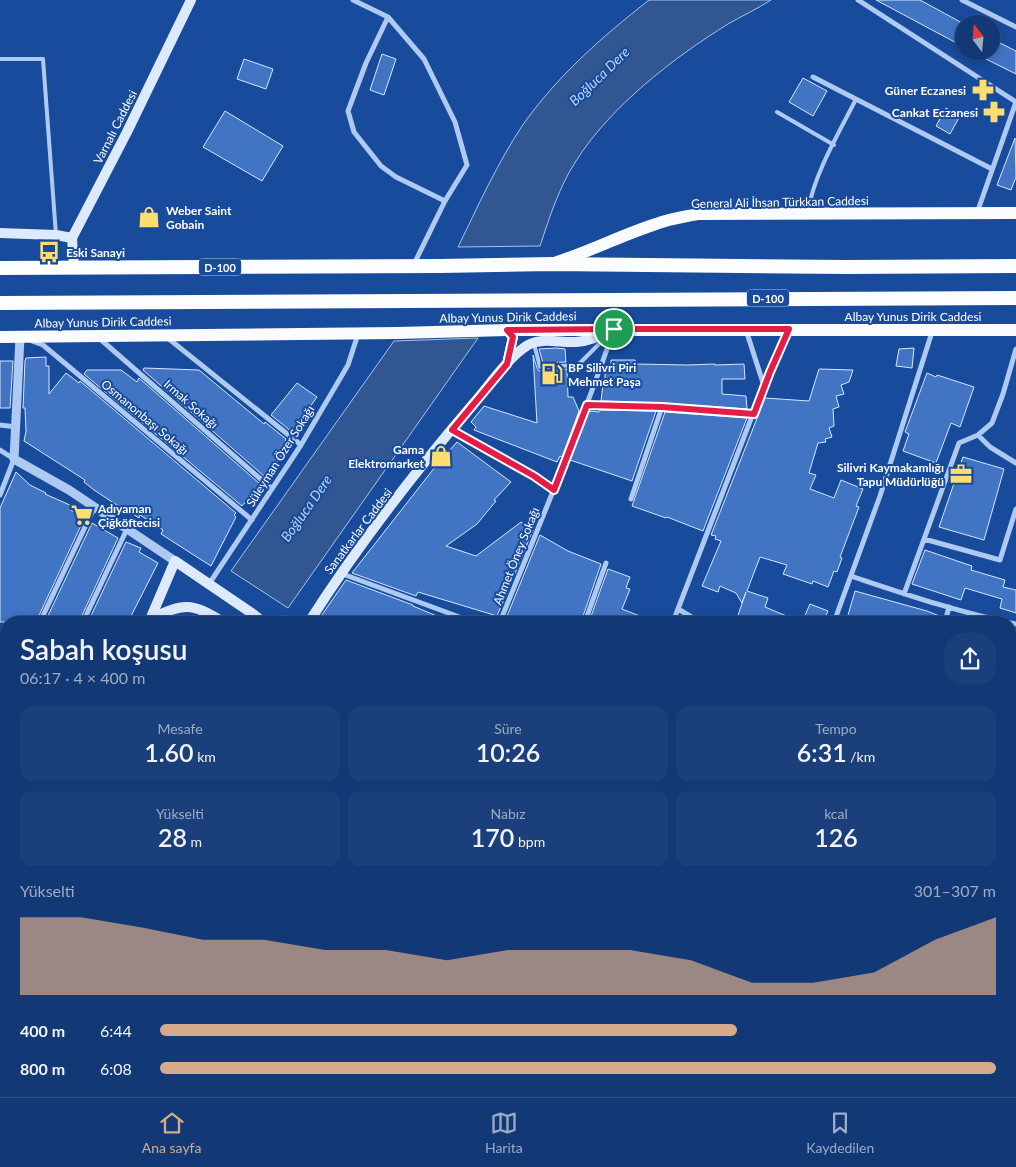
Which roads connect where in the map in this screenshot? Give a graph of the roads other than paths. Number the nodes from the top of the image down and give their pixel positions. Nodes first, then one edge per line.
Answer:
1 (191, 0) edge
2 (353, 0) edge
3 (858, 0) edge
4 (962, 0) edge
5 (388, 17) junction
6 (1016, 27) edge
7 (0, 59) edge
8 (813, 77) dead end
9 (856, 99) junction
10 (1016, 102) edge
11 (777, 112) dead end
12 (834, 145) junction
13 (992, 168) junction
14 (445, 202) junction
15 (808, 213) junction
16 (1016, 213) edge
17 (976, 214) junction
18 (0, 233) edge
19 (56, 234) junction
20 (72, 238) junction
21 (553, 264) junction
22 (413, 266) junction
23 (1016, 266) edge
24 (74, 267) junction
25 (0, 268) edge
26 (1016, 298) edge
27 (0, 303) edge
28 (614, 329) junction
29 (746, 329) junction
30 (789, 329) junction
31 (507, 330) junction
32 (933, 330) junction
33 (1016, 330) edge
34 (358, 333) junction
35 (165, 335) junction
36 (96, 336) junction
37 (0, 337) edge
38 (20, 337) junction
39 (533, 342) junction
40 (1016, 349) edge
41 (507, 364) junction
42 (764, 386) junction
43 (587, 405) junction
44 (662, 407) junction
45 (754, 414) junction
46 (0, 425) edge
47 (17, 426) junction
48 (452, 430) junction
49 (978, 435) junction
50 (301, 445) junction
51 (0, 450) edge
52 (14, 459) junction
53 (1016, 463) edge
54 (272, 489) junction
55 (554, 490) junction
56 (0, 496) edge
57 (631, 500) dead end
58 (94, 508) junction
59 (1016, 509) edge
60 (252, 520) junction
61 (127, 529) junction
62 (924, 539) junction
63 (175, 561) junction
64 (606, 563) dead end
65 (340, 573) junction
66 (851, 576) junction
67 (209, 584) junction
68 (904, 594) junction
69 (949, 607) junction
70 (678, 609) junction
71 (43, 616) edge
72 (87, 616) edge
73 (152, 616) edge
74 (159, 616) edge
75 (212, 616) edge
76 (256, 616) edge
77 (313, 616) edge
78 (457, 616) edge
79 (502, 616) edge
80 (586, 616) edge
81 (675, 616) edge
82 (690, 616) edge
83 (836, 616) edge
84 (947, 616) edge
85 (979, 616) edge

1 - 20 main road, Varnalı Caddesi
2 - 5 street
3 - 10 street
4 - 6 street
5 - 14 street
5 - 14 street
7 - 19 lane
8 - 9 street
9 - 12 lane
9 - 13 street
10 - 13 street
11 - 12 lane
12 - 15 lane
13 - 17 street
14 - 22 street
15 - 17 main road, General Ali İhsan Türkkan Caddesi
15 - 21 main road, General Ali İhsan Türkkan Caddesi
16 - 17 main road, General Ali İhsan Türkkan Caddesi
18 - 19 main road
19 - 20 main road
20 - 24 main road
21 - 22 highway, D-100
21 - 23 highway, D-100
22 - 24 highway, D-100
24 - 25 highway, D-100
26 - 27 highway, D-100
28 - 29 main road, Albay Yunus Dirik Caddesi
28 - 31 main road, Albay Yunus Dirik Caddesi
28 - 39 main road
28 - 39 lane
28 - 43 street, Ahmet Öney Sokağı
29 - 30 main road, Albay Yunus Dirik Caddesi
29 - 42 street
30 - 32 main road, Albay Yunus Dirik Caddesi
30 - 42 street
31 - 34 main road, Albay Yunus Dirik Caddesi
31 - 41 main road
32 - 33 main road, Albay Yunus Dirik Caddesi
32 - 66 street
34 - 35 main road, Albay Yunus Dirik Caddesi
34 - 50 street, Süleyman Özer Sokağı
35 - 36 main road, Albay Yunus Dirik Caddesi
35 - 50 street
36 - 38 main road, Albay Yunus Dirik Caddesi
36 - 54 street, Irmak Sokağı
37 - 38 main road, Albay Yunus Dirik Caddesi
38 - 47 street
38 - 60 street, Osmanonbaşı Sokağı
39 - 41 main road, Sanatkarlar Caddesi
40 - 49 street
41 - 48 main road, Sanatkarlar Caddesi
42 - 45 street
43 - 44 street
43 - 55 street, Ahmet Öney Sokağı
44 - 45 street
44 - 57 street
45 - 70 street
46 - 47 street
47 - 52 street
48 - 55 street
48 - 65 main road, Sanatkarlar Caddesi
49 - 53 street
49 - 62 street
50 - 54 street, Süleyman Özer Sokağı
51 - 52 street
52 - 56 street
52 - 58 street
54 - 60 street, Süleyman Özer Sokağı
55 - 79 street, Ahmet Öney Sokağı
58 - 61 street
58 - 71 street
59 - 62 street
60 - 67 street, Süleyman Özer Sokağı
61 - 63 street
61 - 72 street
62 - 68 street
63 - 67 main road
63 - 73 main road
64 - 80 street
65 - 77 main road, Sanatkarlar Caddesi
65 - 78 street
66 - 68 street
66 - 83 street
67 - 76 main road
68 - 69 street
69 - 84 street
69 - 85 street
70 - 81 street
70 - 82 street
74 - 75 main road

